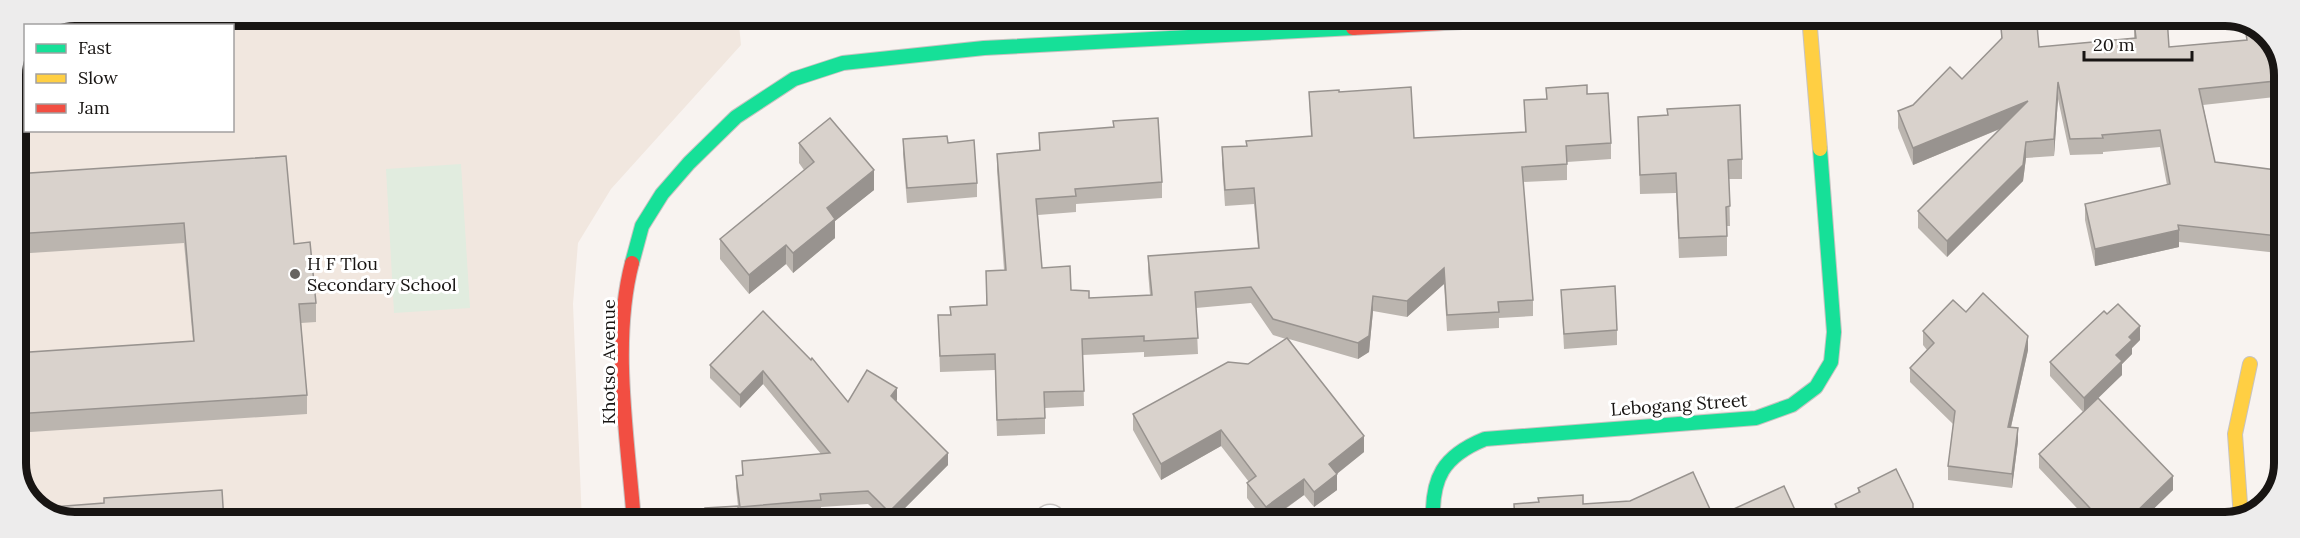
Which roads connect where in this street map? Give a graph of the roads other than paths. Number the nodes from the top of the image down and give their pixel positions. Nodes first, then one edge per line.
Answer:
1 (1387, 26) edge
2 (1810, 26) edge
3 (2250, 364) dead end
4 (2240, 510) edge
5 (633, 513) edge
6 (1433, 513) edge

1 - 5 street, Khotso Avenue
2 - 6 street, Lebogang Street
3 - 4 street

